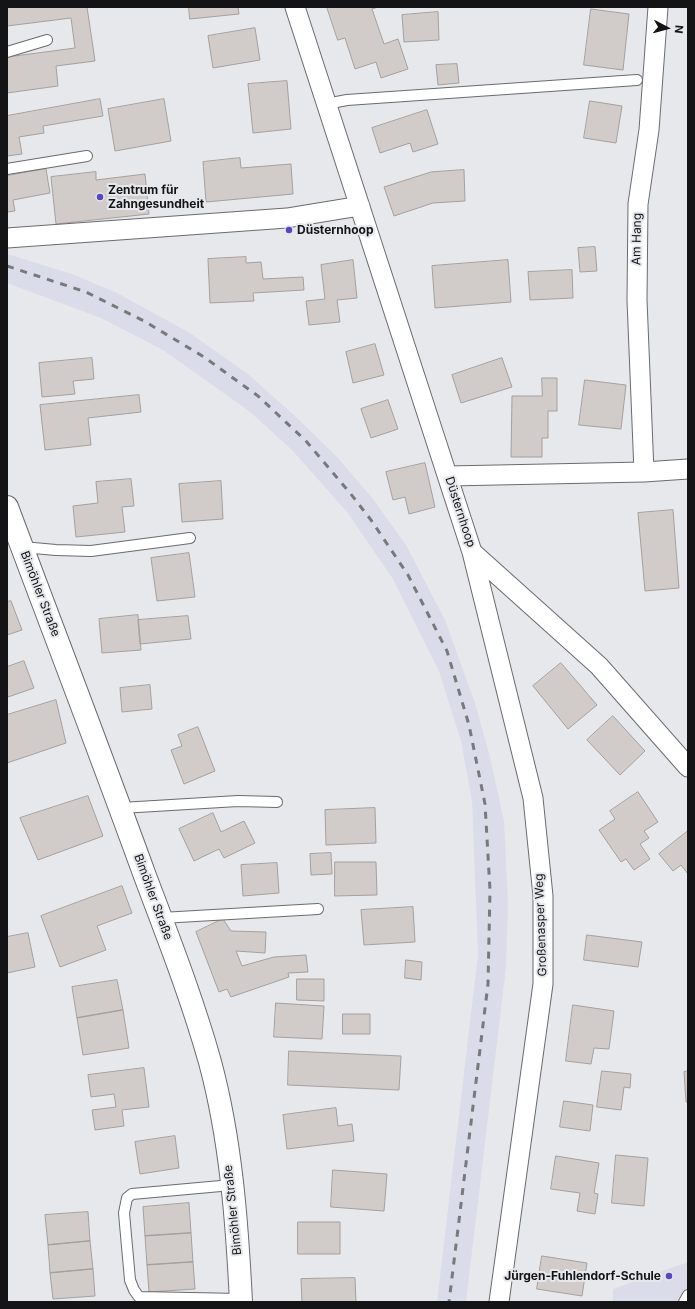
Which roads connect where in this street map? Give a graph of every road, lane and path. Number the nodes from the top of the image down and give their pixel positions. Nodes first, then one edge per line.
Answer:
1 (295, 7) edge
2 (658, 7) edge
3 (47, 40) dead end
4 (7, 52) edge
5 (637, 80) dead end
6 (326, 104) junction
7 (88, 156) dead end
8 (7, 169) edge
9 (360, 206) junction
10 (7, 238) edge
11 (688, 469) edge
12 (644, 472) junction
13 (448, 476) junction
14 (7, 507) edge
15 (190, 538) dead end
16 (22, 547) junction
17 (472, 552) junction
18 (688, 767) edge
19 (277, 802) dead end
20 (121, 808) junction
21 (318, 909) dead end
22 (161, 918) junction
23 (232, 1185) junction
24 (688, 1295) edge
25 (241, 1301) edge
26 (499, 1302) edge
27 (684, 1302) edge

1 - 6 street, Düsternhoop
2 - 12 street, Am Hang
3 - 4 lane
5 - 6 lane
6 - 9 street, Düsternhoop
7 - 8 lane
9 - 10 street
9 - 13 street, Düsternhoop
11 - 12 street
12 - 13 street
13 - 17 street, Düsternhoop
14 - 16 street, Bimöhler Straße
15 - 16 lane
16 - 20 street, Bimöhler Straße
17 - 18 street, Düsternhoop
17 - 26 street, Großenasper Weg
19 - 20 lane
20 - 22 street, Bimöhler Straße
21 - 22 lane
22 - 23 street, Bimöhler Straße
23 - 25 street, Bimöhler Straße
23 - 25 lane
24 - 27 lane

